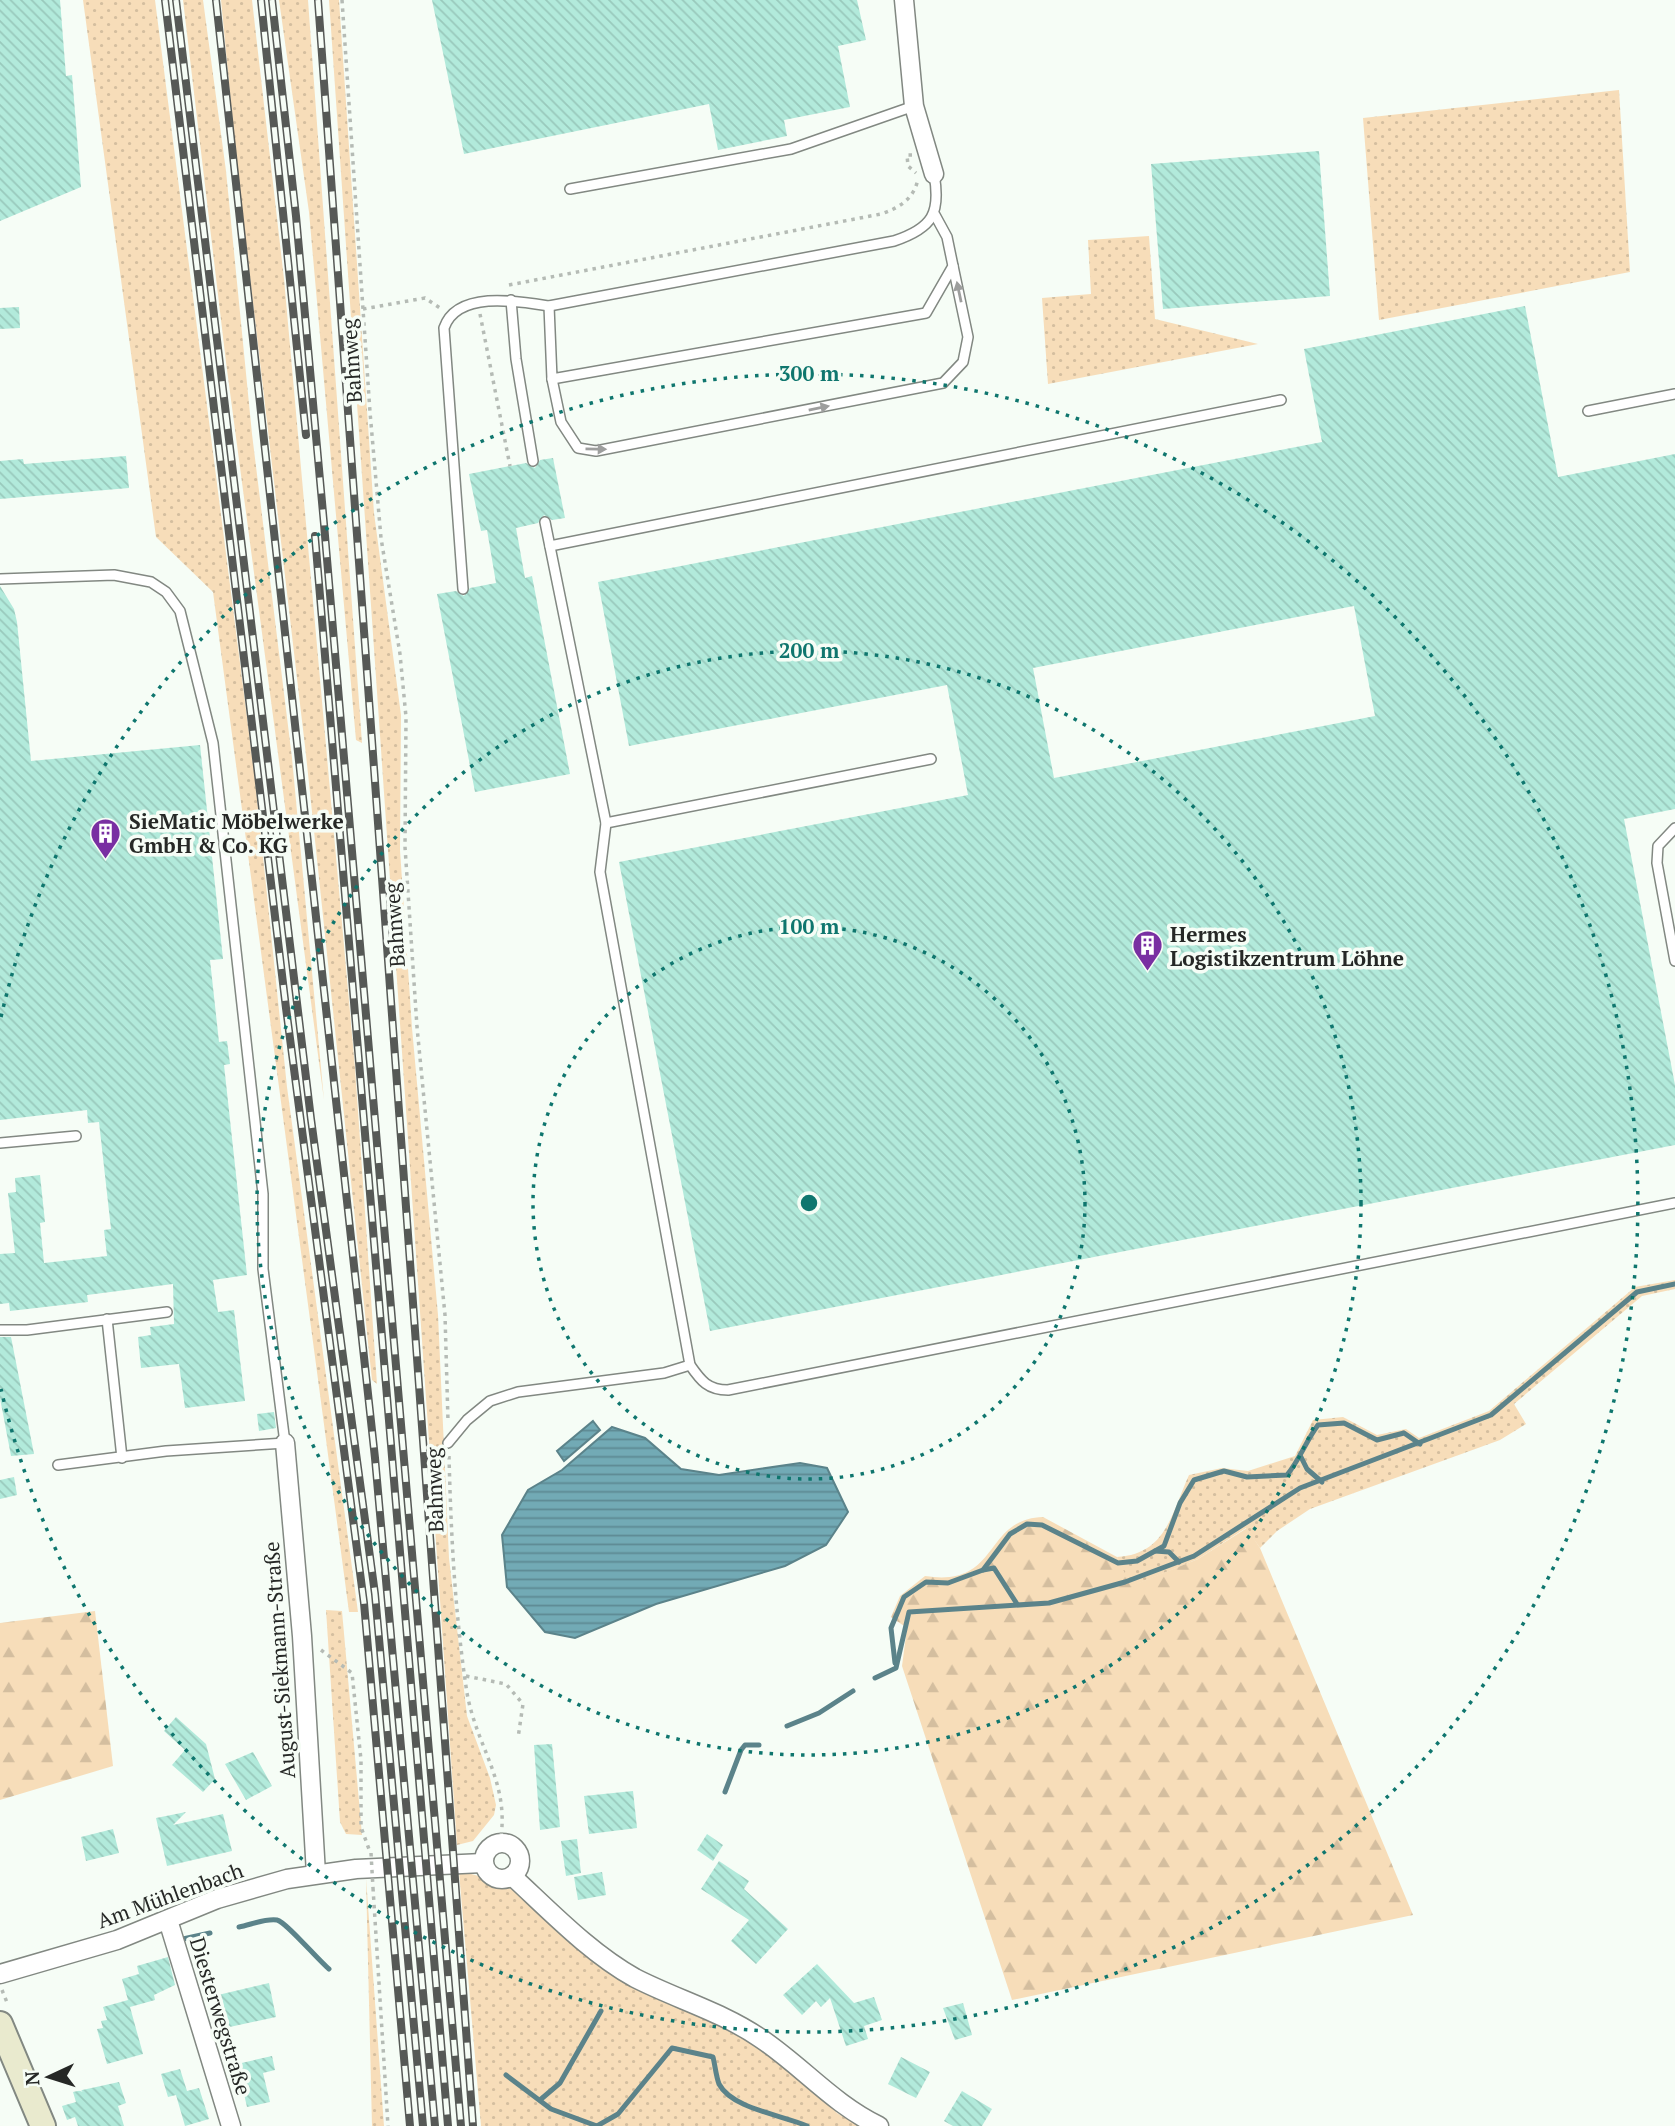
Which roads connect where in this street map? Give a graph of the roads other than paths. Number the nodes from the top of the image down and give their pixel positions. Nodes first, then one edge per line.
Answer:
1 (904, 0) edge
2 (914, 106) junction
3 (934, 174) joint
4 (570, 189) dead end
5 (935, 215) junction
6 (953, 266) junction
7 (511, 300) junction
8 (549, 306) junction
9 (552, 379) junction
10 (1675, 394) edge
11 (1281, 400) dead end
12 (1588, 411) dead end
13 (533, 461) dead end
14 (545, 522) dead end
15 (550, 546) junction
16 (0, 579) edge
17 (463, 589) dead end
18 (930, 759) dead end
19 (606, 824) junction
20 (1675, 828) edge
21 (1675, 961) edge
22 (76, 1136) dead end
23 (0, 1143) edge
24 (1675, 1203) edge
25 (167, 1312) dead end
26 (107, 1319) junction
27 (0, 1330) edge
28 (690, 1366) junction
29 (285, 1443) junction
30 (448, 1443) road end
31 (122, 1458) junction
32 (58, 1465) dead end
33 (483, 1863) junction
34 (316, 1874) junction
35 (512, 1876) junction
36 (168, 1920) junction
37 (0, 1974) edge
38 (0, 2024) edge
39 (43, 2126) edge
40 (231, 2126) edge
41 (879, 2126) edge

1 - 2 street
2 - 3 street
2 - 4 lane
3 - 5 lane
5 - 6 lane
5 - 8 lane
6 - 9 lane
9 -> 6 lane
7 - 8 lane
7 - 13 lane
7 - 17 lane
8 - 9 lane
10 - 12 lane
11 - 15 lane
14 - 15 lane
15 - 19 lane
16 - 29 lane
18 - 19 lane
19 - 28 lane
20 - 21 lane
22 - 23 lane
24 - 28 lane
25 - 26 lane
26 - 27 lane
26 - 31 lane
28 - 30 lane
29 - 31 lane
29 - 34 street, August-Siekmann-Straße
31 - 32 lane
33 - 34 street, Am Mühlenbach
33 - 35 street
33 - 35 street
34 - 36 street, Am Mühlenbach
35 - 41 street
36 - 37 street, Am Mühlenbach
36 - 40 street, Diesterwegstraße
38 - 39 main road

